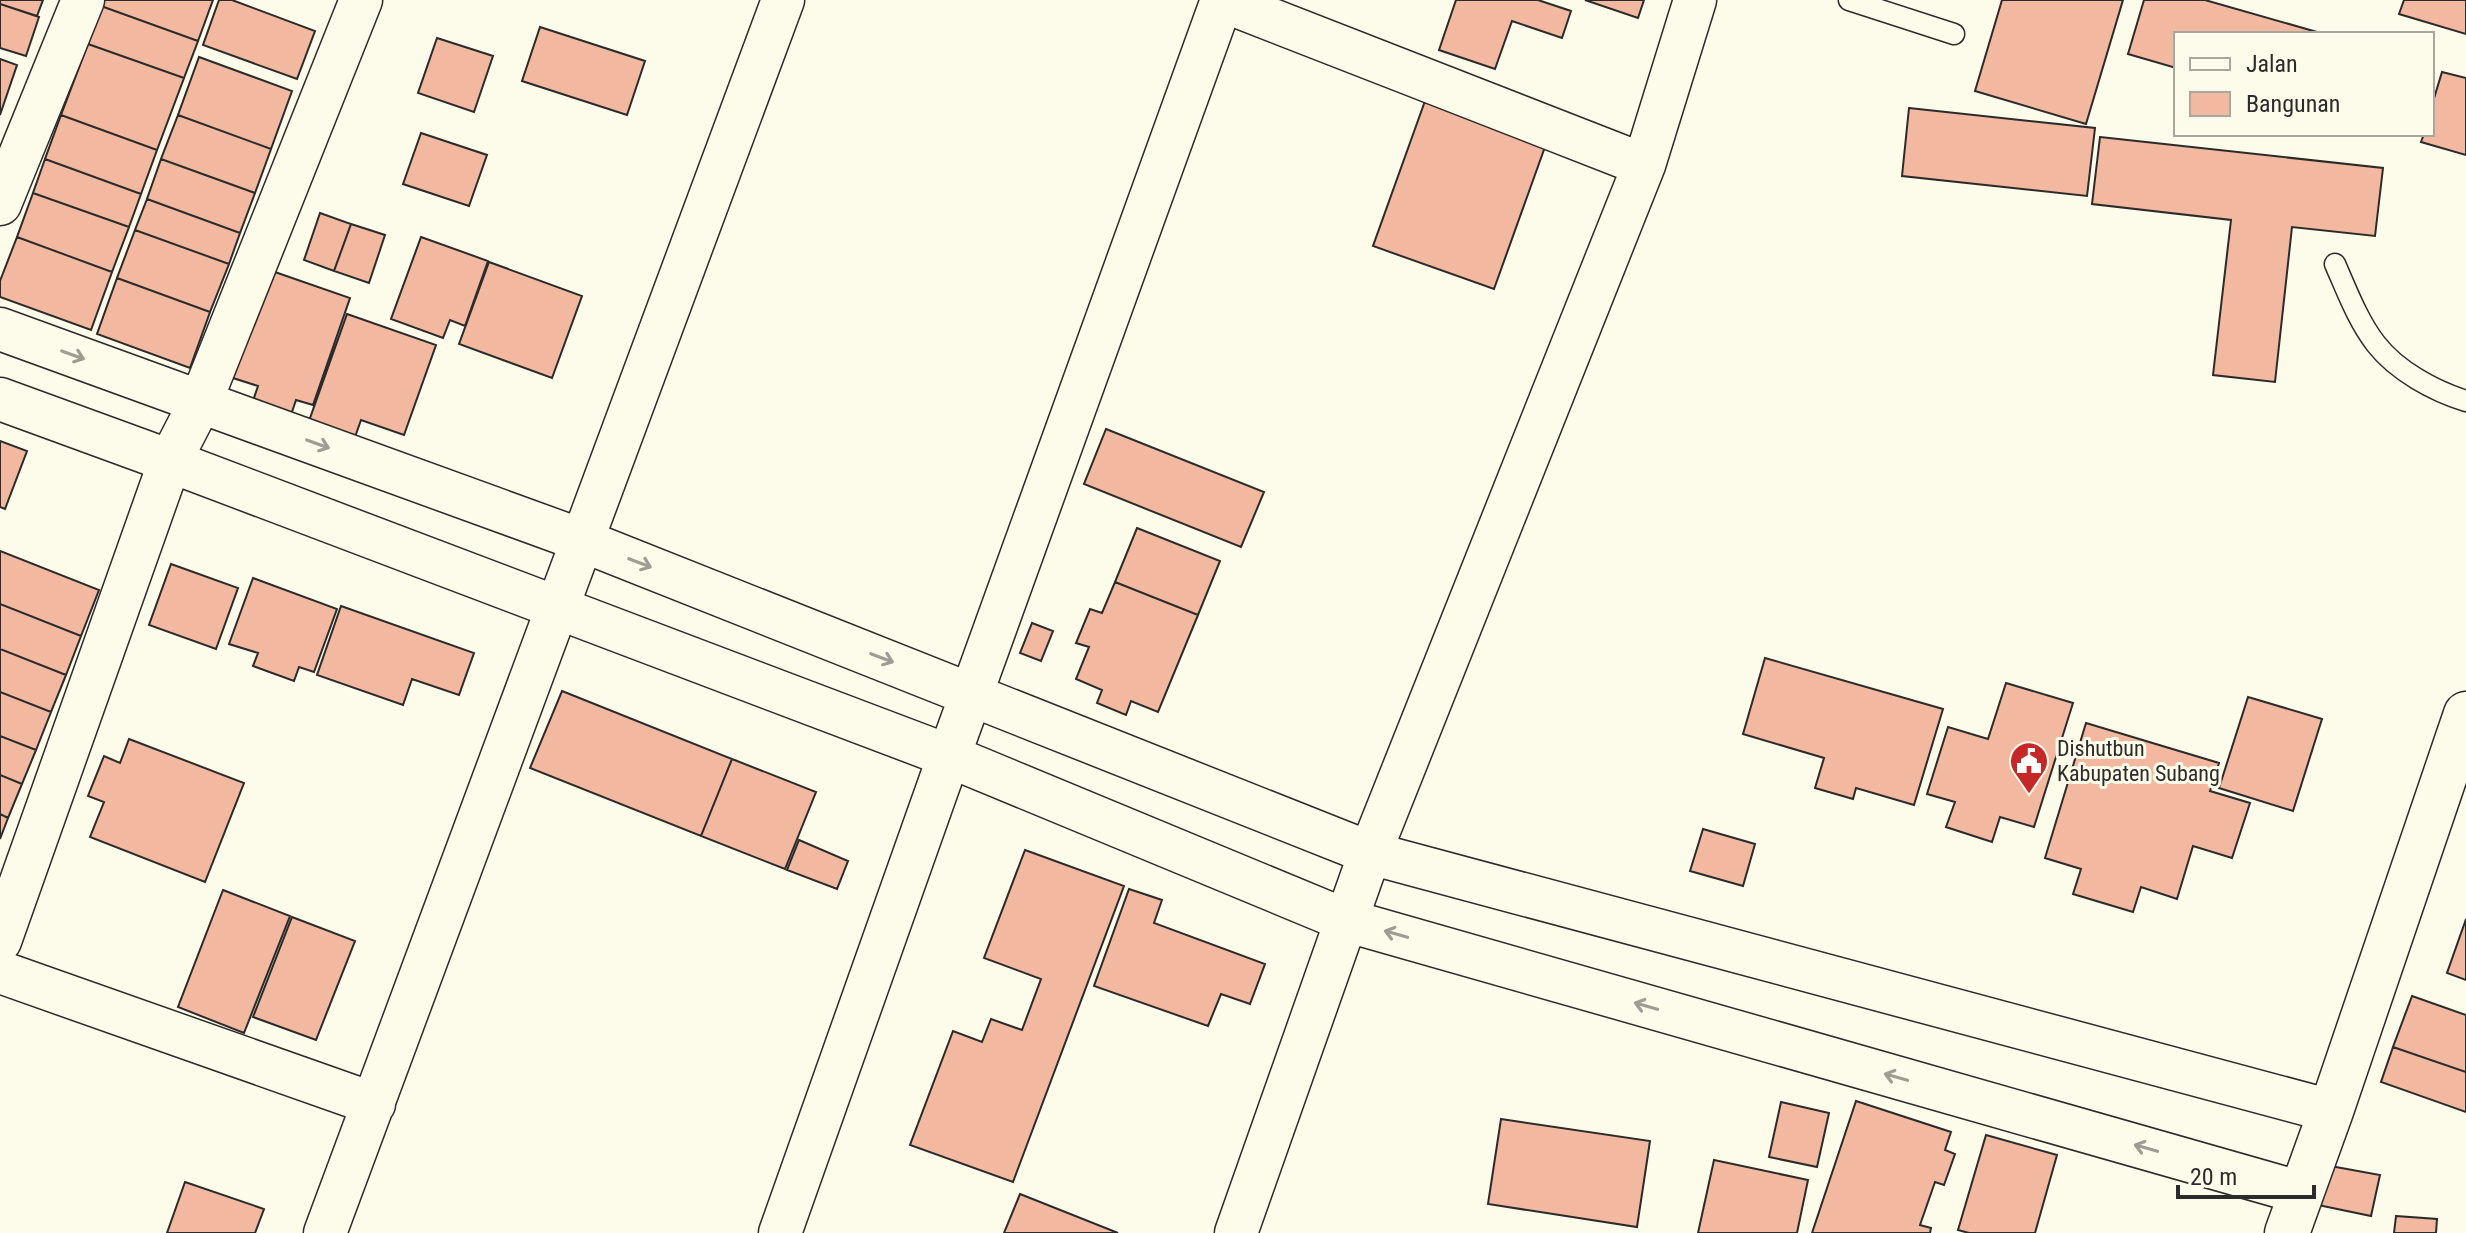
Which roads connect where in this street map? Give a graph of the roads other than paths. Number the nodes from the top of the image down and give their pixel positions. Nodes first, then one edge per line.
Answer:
1 (83, 0) edge
2 (361, 0) edge
3 (783, 0) edge
4 (1222, 0) edge
5 (1695, 0) edge
6 (1849, 0) edge
7 (1954, 34) dead end
8 (1644, 165) junction
9 (0, 204) edge
10 (2335, 264) dead end
11 (0, 329) edge
12 (0, 399) edge
13 (201, 401) junction
14 (2466, 401) edge
15 (170, 461) junction
16 (581, 540) junction
17 (558, 607) junction
18 (972, 693) junction
19 (2466, 714) edge
20 (949, 756) junction
21 (1370, 853) junction
22 (1345, 920) junction
23 (0, 941) edge
24 (0, 972) edge
25 (374, 1104) junction
26 (2331, 1111) junction
27 (2302, 1193) junction
28 (325, 1233) edge
29 (780, 1233) edge
30 (1236, 1233) edge
31 (2287, 1233) edge

1 - 9 street
2 - 13 street
3 - 16 street
4 - 8 street
4 - 18 street
5 - 8 street
6 - 7 lane
8 - 21 street
10 - 14 lane
11 -> 13 street
12 - 15 street
13 - 15 street
13 -> 16 street
15 - 17 street
15 - 23 street
16 - 17 street
16 -> 18 street
17 - 20 street
17 - 25 street
18 - 20 street
18 - 21 street
19 - 26 street
20 - 22 street
20 - 29 street
21 - 22 street
21 - 26 street
27 -> 22 street
22 - 30 street
24 - 25 street
25 - 28 street
26 - 27 street
27 - 31 street

